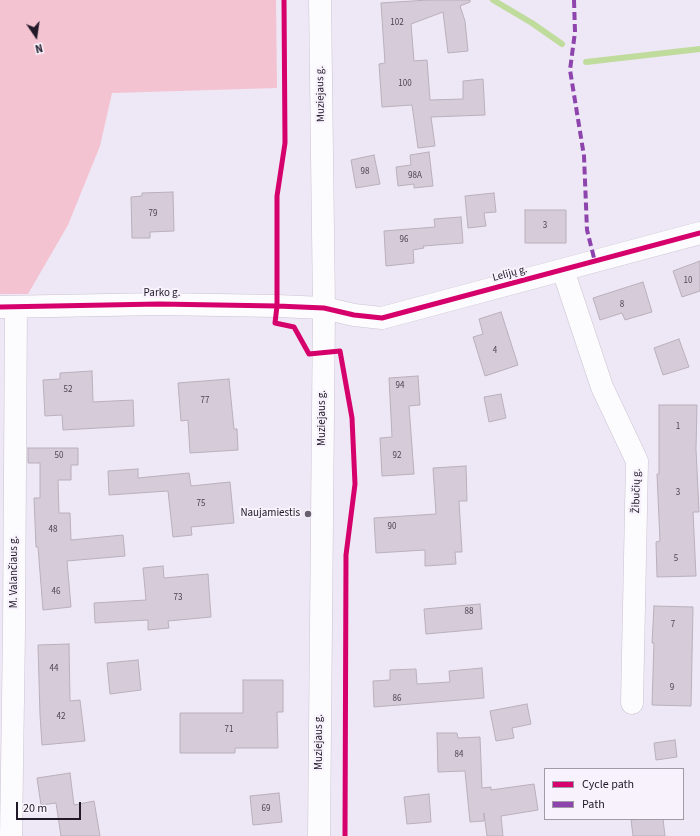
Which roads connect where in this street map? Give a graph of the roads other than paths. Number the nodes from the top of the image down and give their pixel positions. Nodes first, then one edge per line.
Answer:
1 (320, 0) edge
2 (700, 233) edge
3 (562, 270) junction
4 (8, 307) edge
5 (324, 308) junction
6 (632, 703) dead end
7 (11, 836) edge
8 (319, 836) edge

1 - 5 street, Muziejaus g.
2 - 3 street, Lelijų g.
3 - 5 street, Lelijų g.
3 - 6 street, Žibučių g.
4 - 5 street, Parko g.
4 - 7 street, M. Valančiaus g.
5 - 8 street, Muziejaus g.

